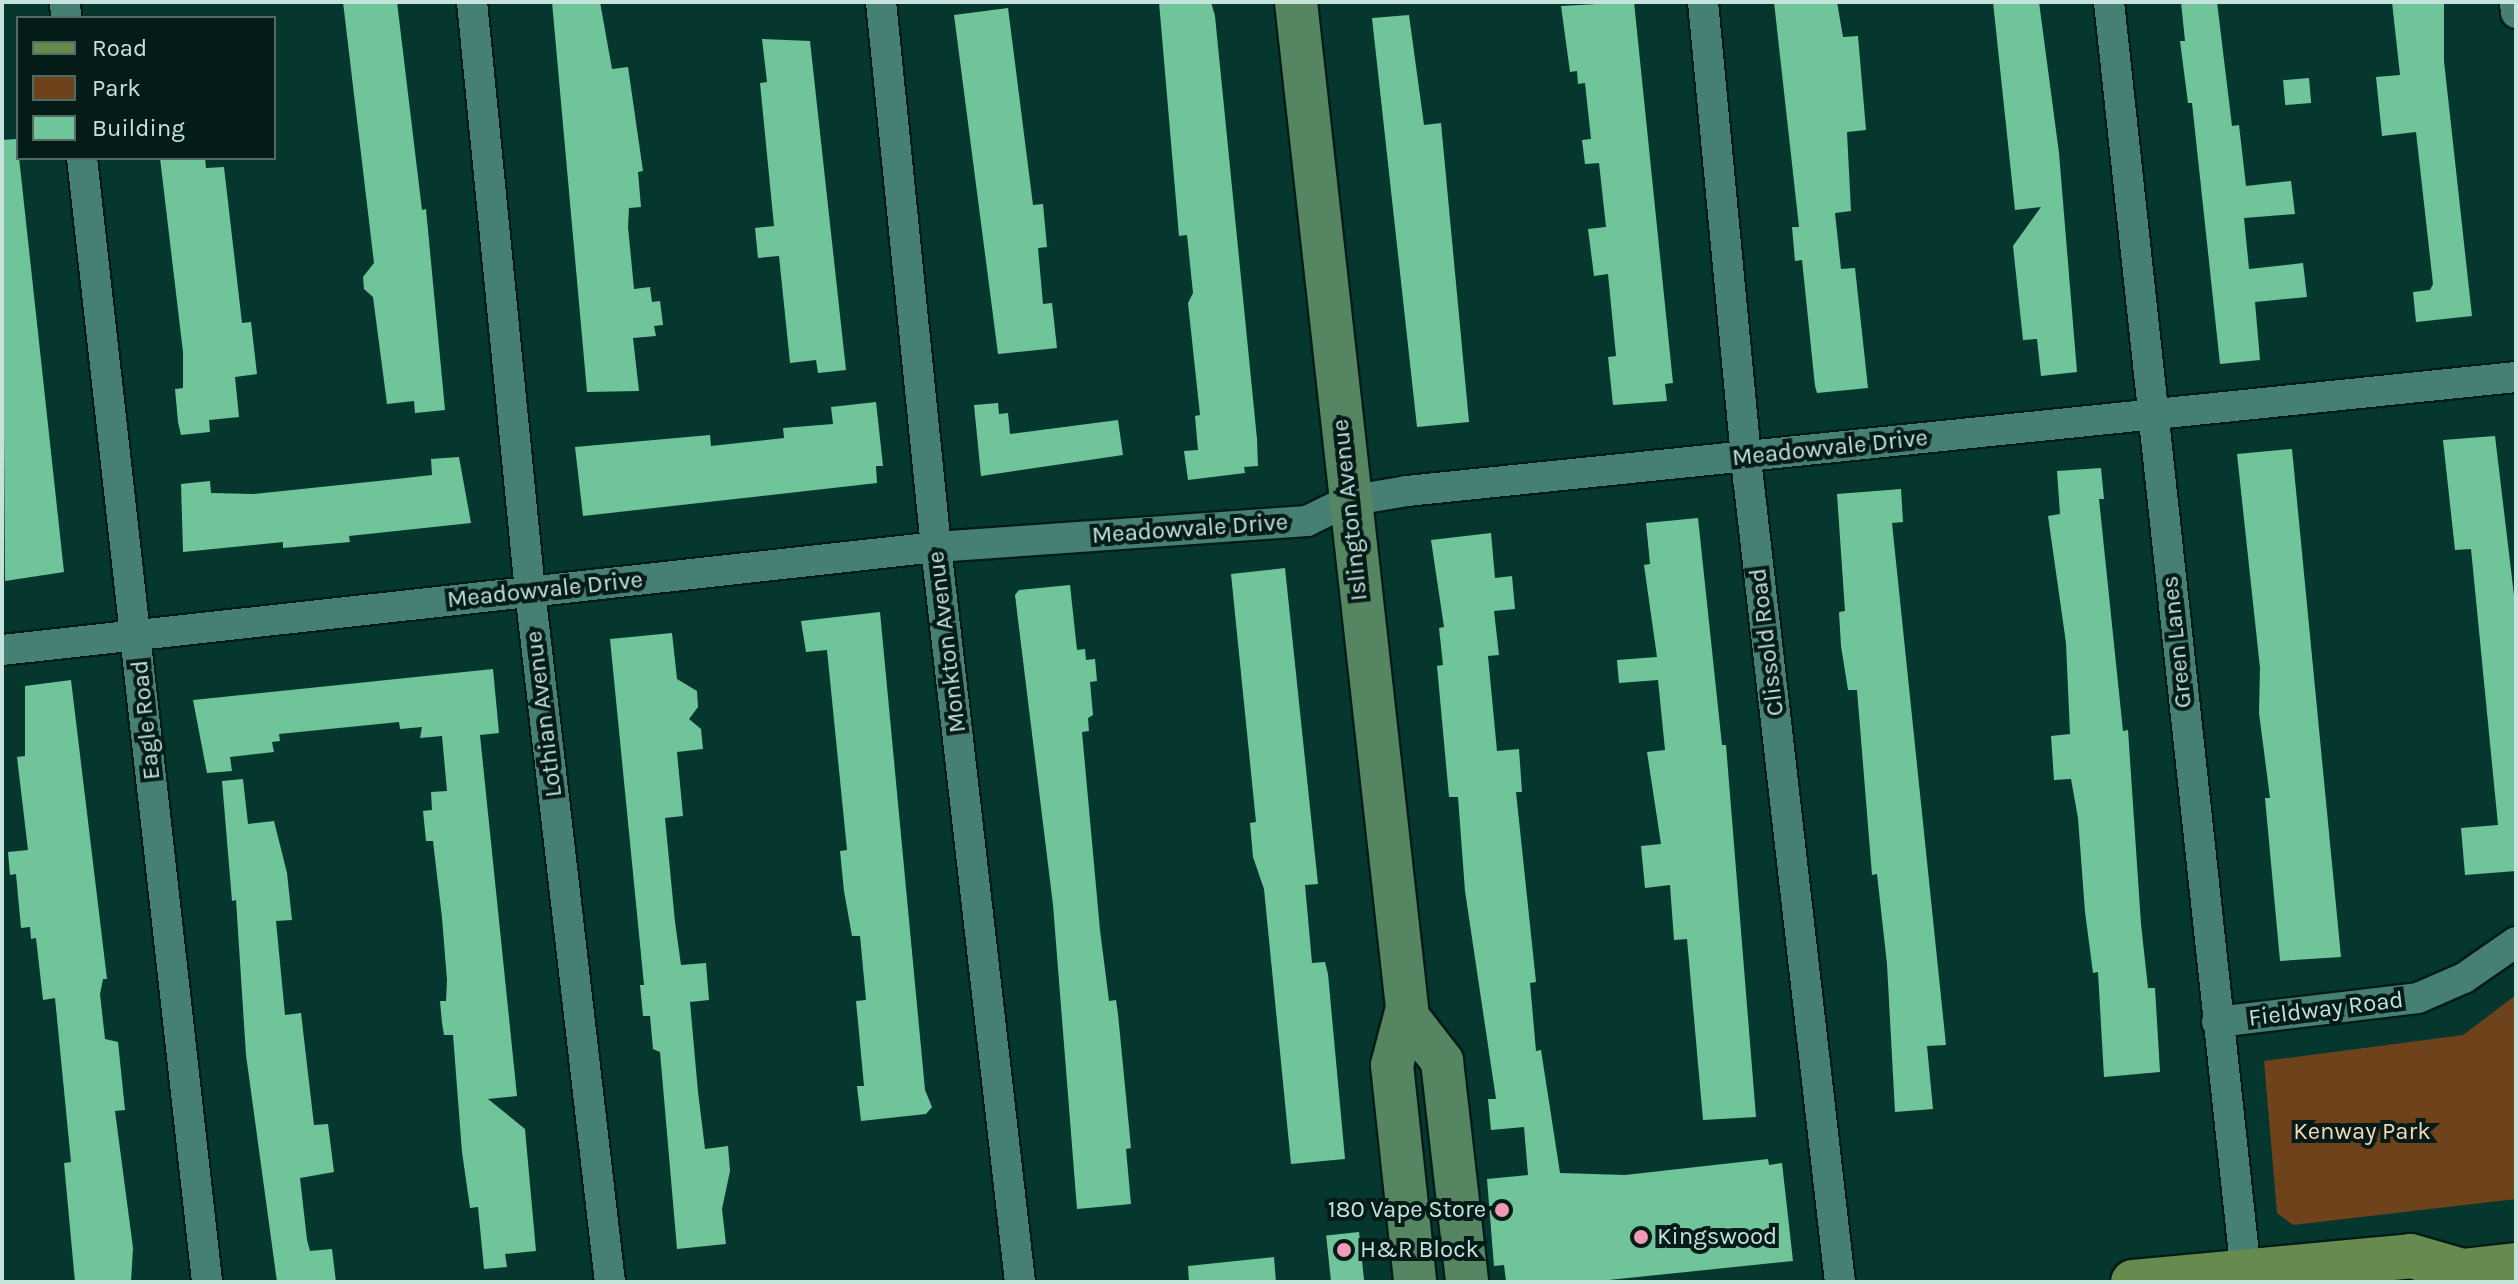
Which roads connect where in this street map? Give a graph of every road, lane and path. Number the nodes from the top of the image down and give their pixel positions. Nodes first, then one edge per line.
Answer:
1 (472, 2) edge
2 (881, 2) edge
3 (1296, 2) edge
4 (1703, 2) edge
5 (2109, 2) edge
6 (2515, 2) edge
7 (2516, 13) edge
8 (82, 160) edge
9 (2516, 377) edge
10 (2152, 411) junction
11 (1746, 458) junction
12 (1348, 501) junction
13 (936, 547) junction
14 (530, 591) junction
15 (136, 636) junction
16 (2, 650) edge
17 (2516, 942) edge
18 (1408, 1017) junction
19 (2217, 1022) junction
20 (2516, 1265) edge
21 (2453, 1276) edge
22 (2247, 1277) edge
23 (207, 1282) edge
24 (610, 1282) edge
25 (1020, 1282) edge
26 (1415, 1282) edge
27 (1467, 1282) edge
28 (1840, 1282) edge
29 (2133, 1282) edge

1 - 14 street, Lothian Avenue
2 - 13 street, Monkton Avenue
3 - 12 main road, Islington Avenue
4 - 11 street, Clissold Road
5 - 10 street, Green Lanes
6 - 7 street
8 - 15 street, Eagle Road
9 - 10 street, Meadowvale Drive
10 - 11 street, Meadowvale Drive
10 - 19 street, Green Lanes
11 - 12 street, Meadowvale Drive
11 - 28 street, Clissold Road
12 - 13 street, Meadowvale Drive
12 - 18 main road, Islington Avenue
13 - 14 street, Meadowvale Drive
13 - 25 street, Monkton Avenue
14 - 15 street, Meadowvale Drive
14 - 24 street, Lothian Avenue
15 - 16 street, Meadowvale Drive
15 - 23 street, Eagle Road
17 - 19 street, Fieldway Road
18 - 26 main road, Islington Avenue
18 - 27 main road
19 - 22 street, Green Lanes
20 - 21 main road
21 - 22 main road
22 - 29 main road

